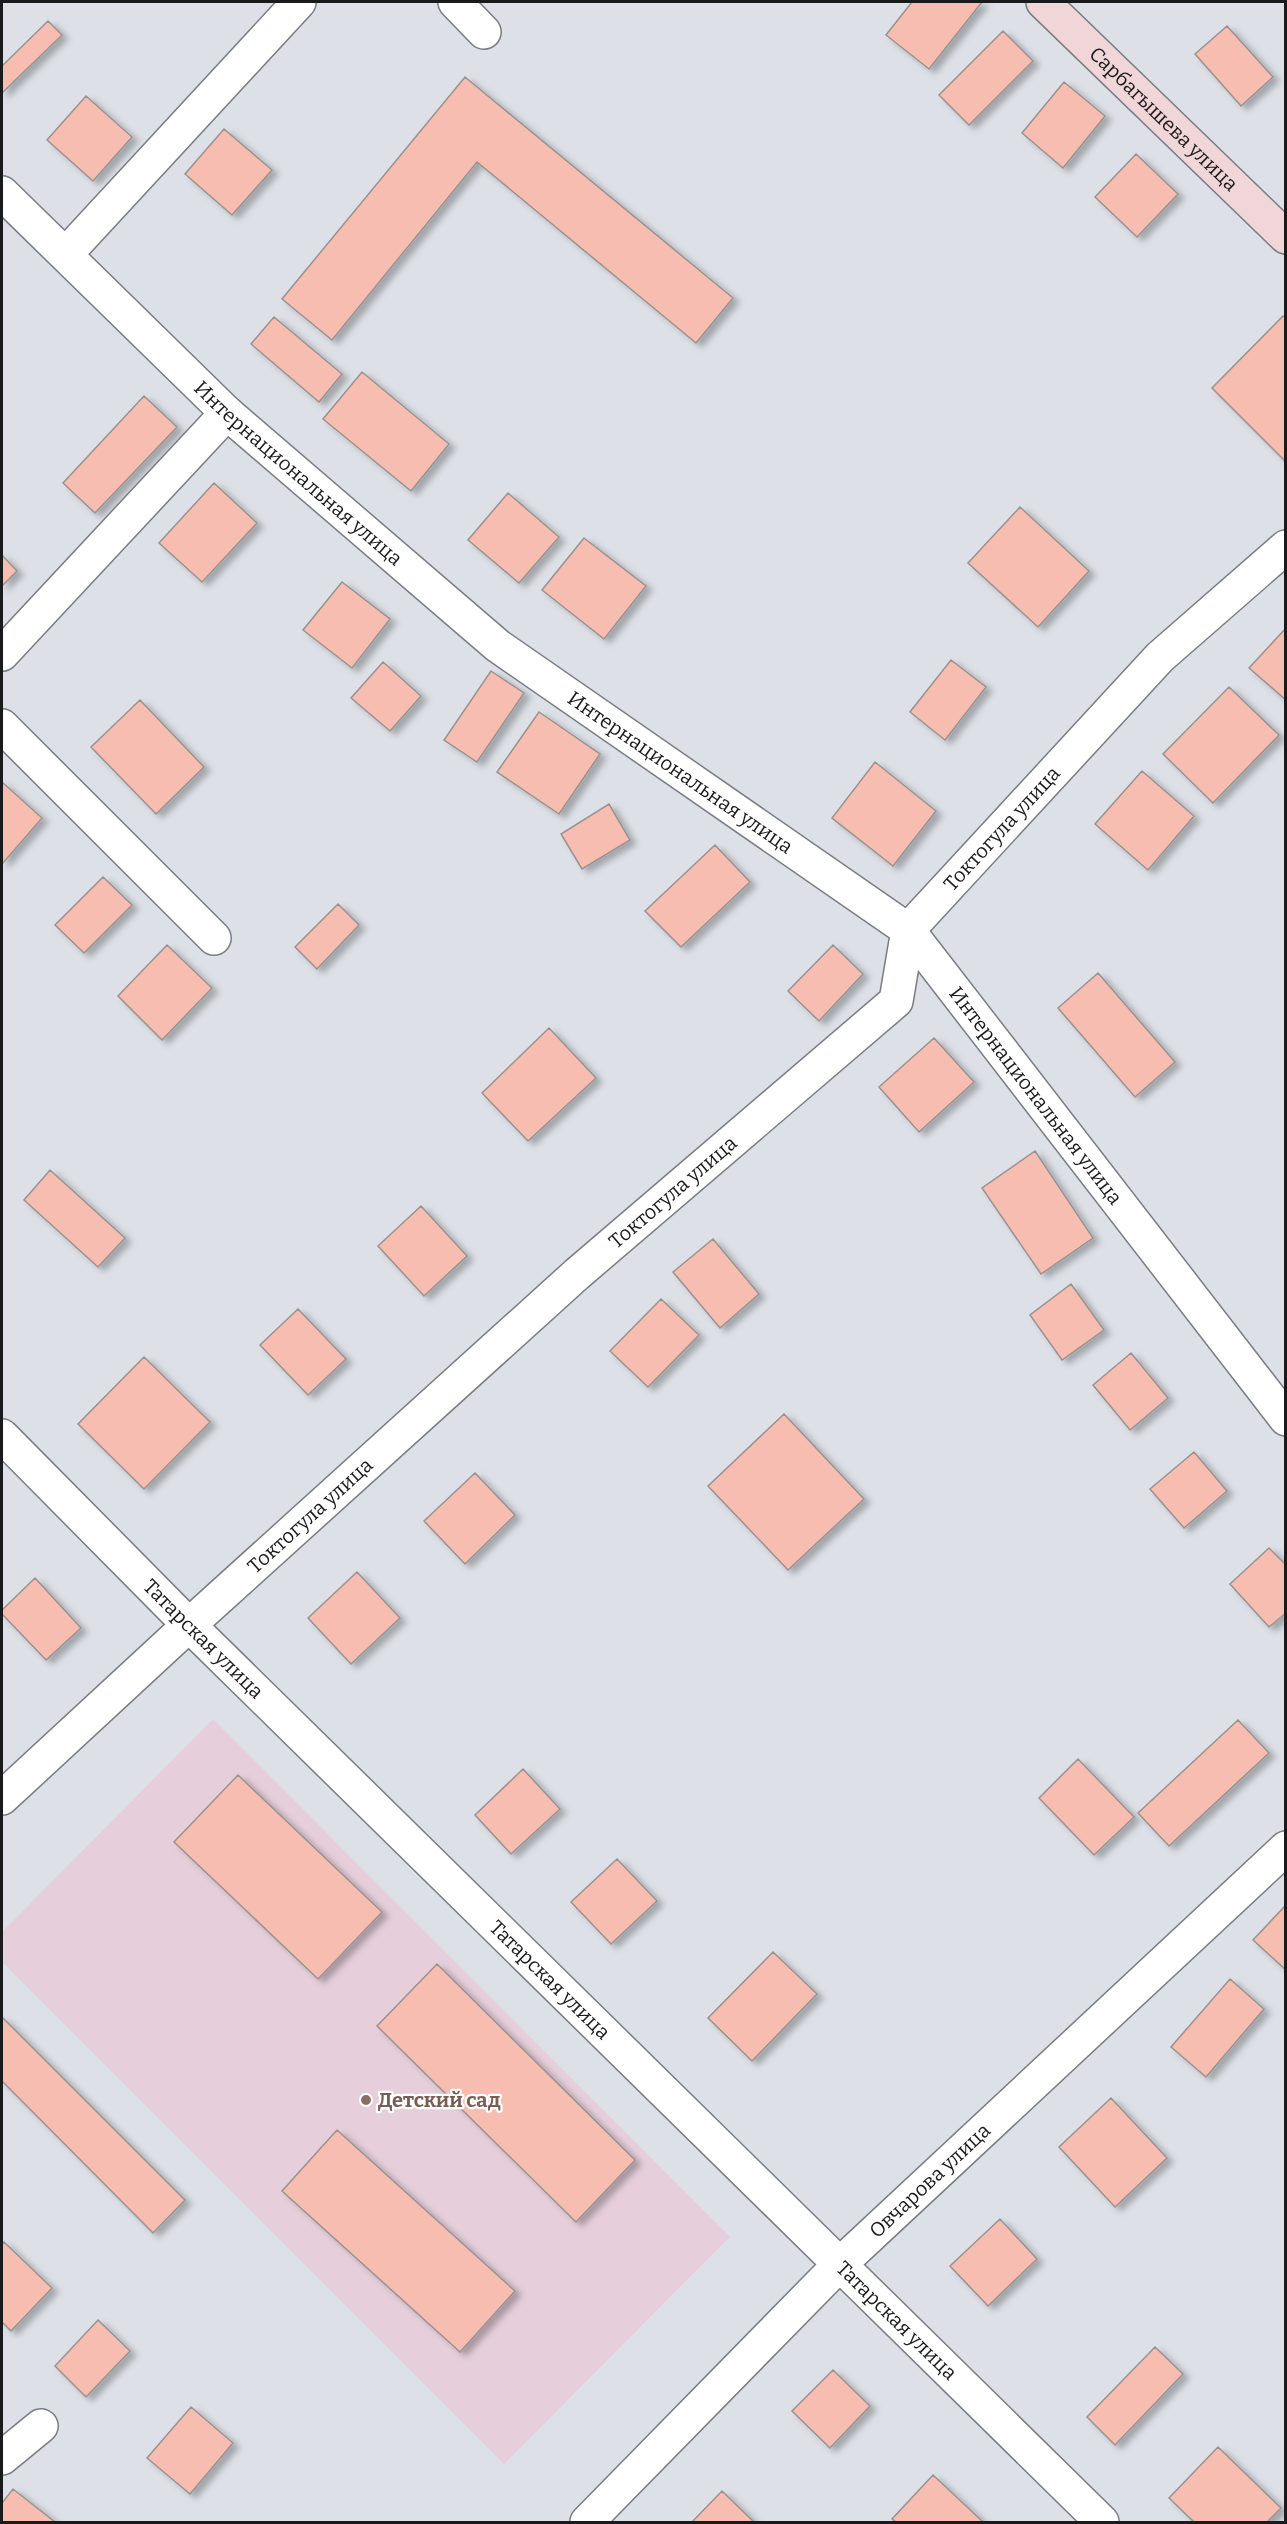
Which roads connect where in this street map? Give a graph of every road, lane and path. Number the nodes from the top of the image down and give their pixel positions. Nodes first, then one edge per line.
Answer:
1 (299, 2) edge
2 (455, 2) edge
3 (1043, 2) edge
4 (484, 32) dead end
5 (2, 193) edge
6 (1286, 237) edge
7 (66, 254) junction
8 (227, 412) junction
9 (1286, 547) edge
10 (2, 654) edge
11 (2, 726) edge
12 (908, 930) junction
13 (214, 938) dead end
14 (1286, 1419) edge
15 (2, 1436) edge
16 (189, 1624) junction
17 (2, 1798) edge
18 (1286, 1848) edge
19 (839, 2265) junction
20 (41, 2426) dead end
21 (2, 2458) edge
22 (587, 2523) edge
23 (1102, 2523) edge

1 - 7 street
2 - 4 street
3 - 6 street, Сарбагышева улица
5 - 7 street, Интернациональная улица
7 - 8 street, Интернациональная улица
8 - 10 street
8 - 12 street, Интернациональная улица
9 - 12 street, Токтогула улица
11 - 13 street
12 - 14 street, Интернациональная улица
12 - 16 street, Токтогула улица
15 - 16 street, Татарская улица
16 - 17 street, Токтогула улица
16 - 19 street, Татарская улица
18 - 19 street, Овчарова улица
19 - 22 street, Овчарова улица
19 - 23 street, Татарская улица
20 - 21 street

